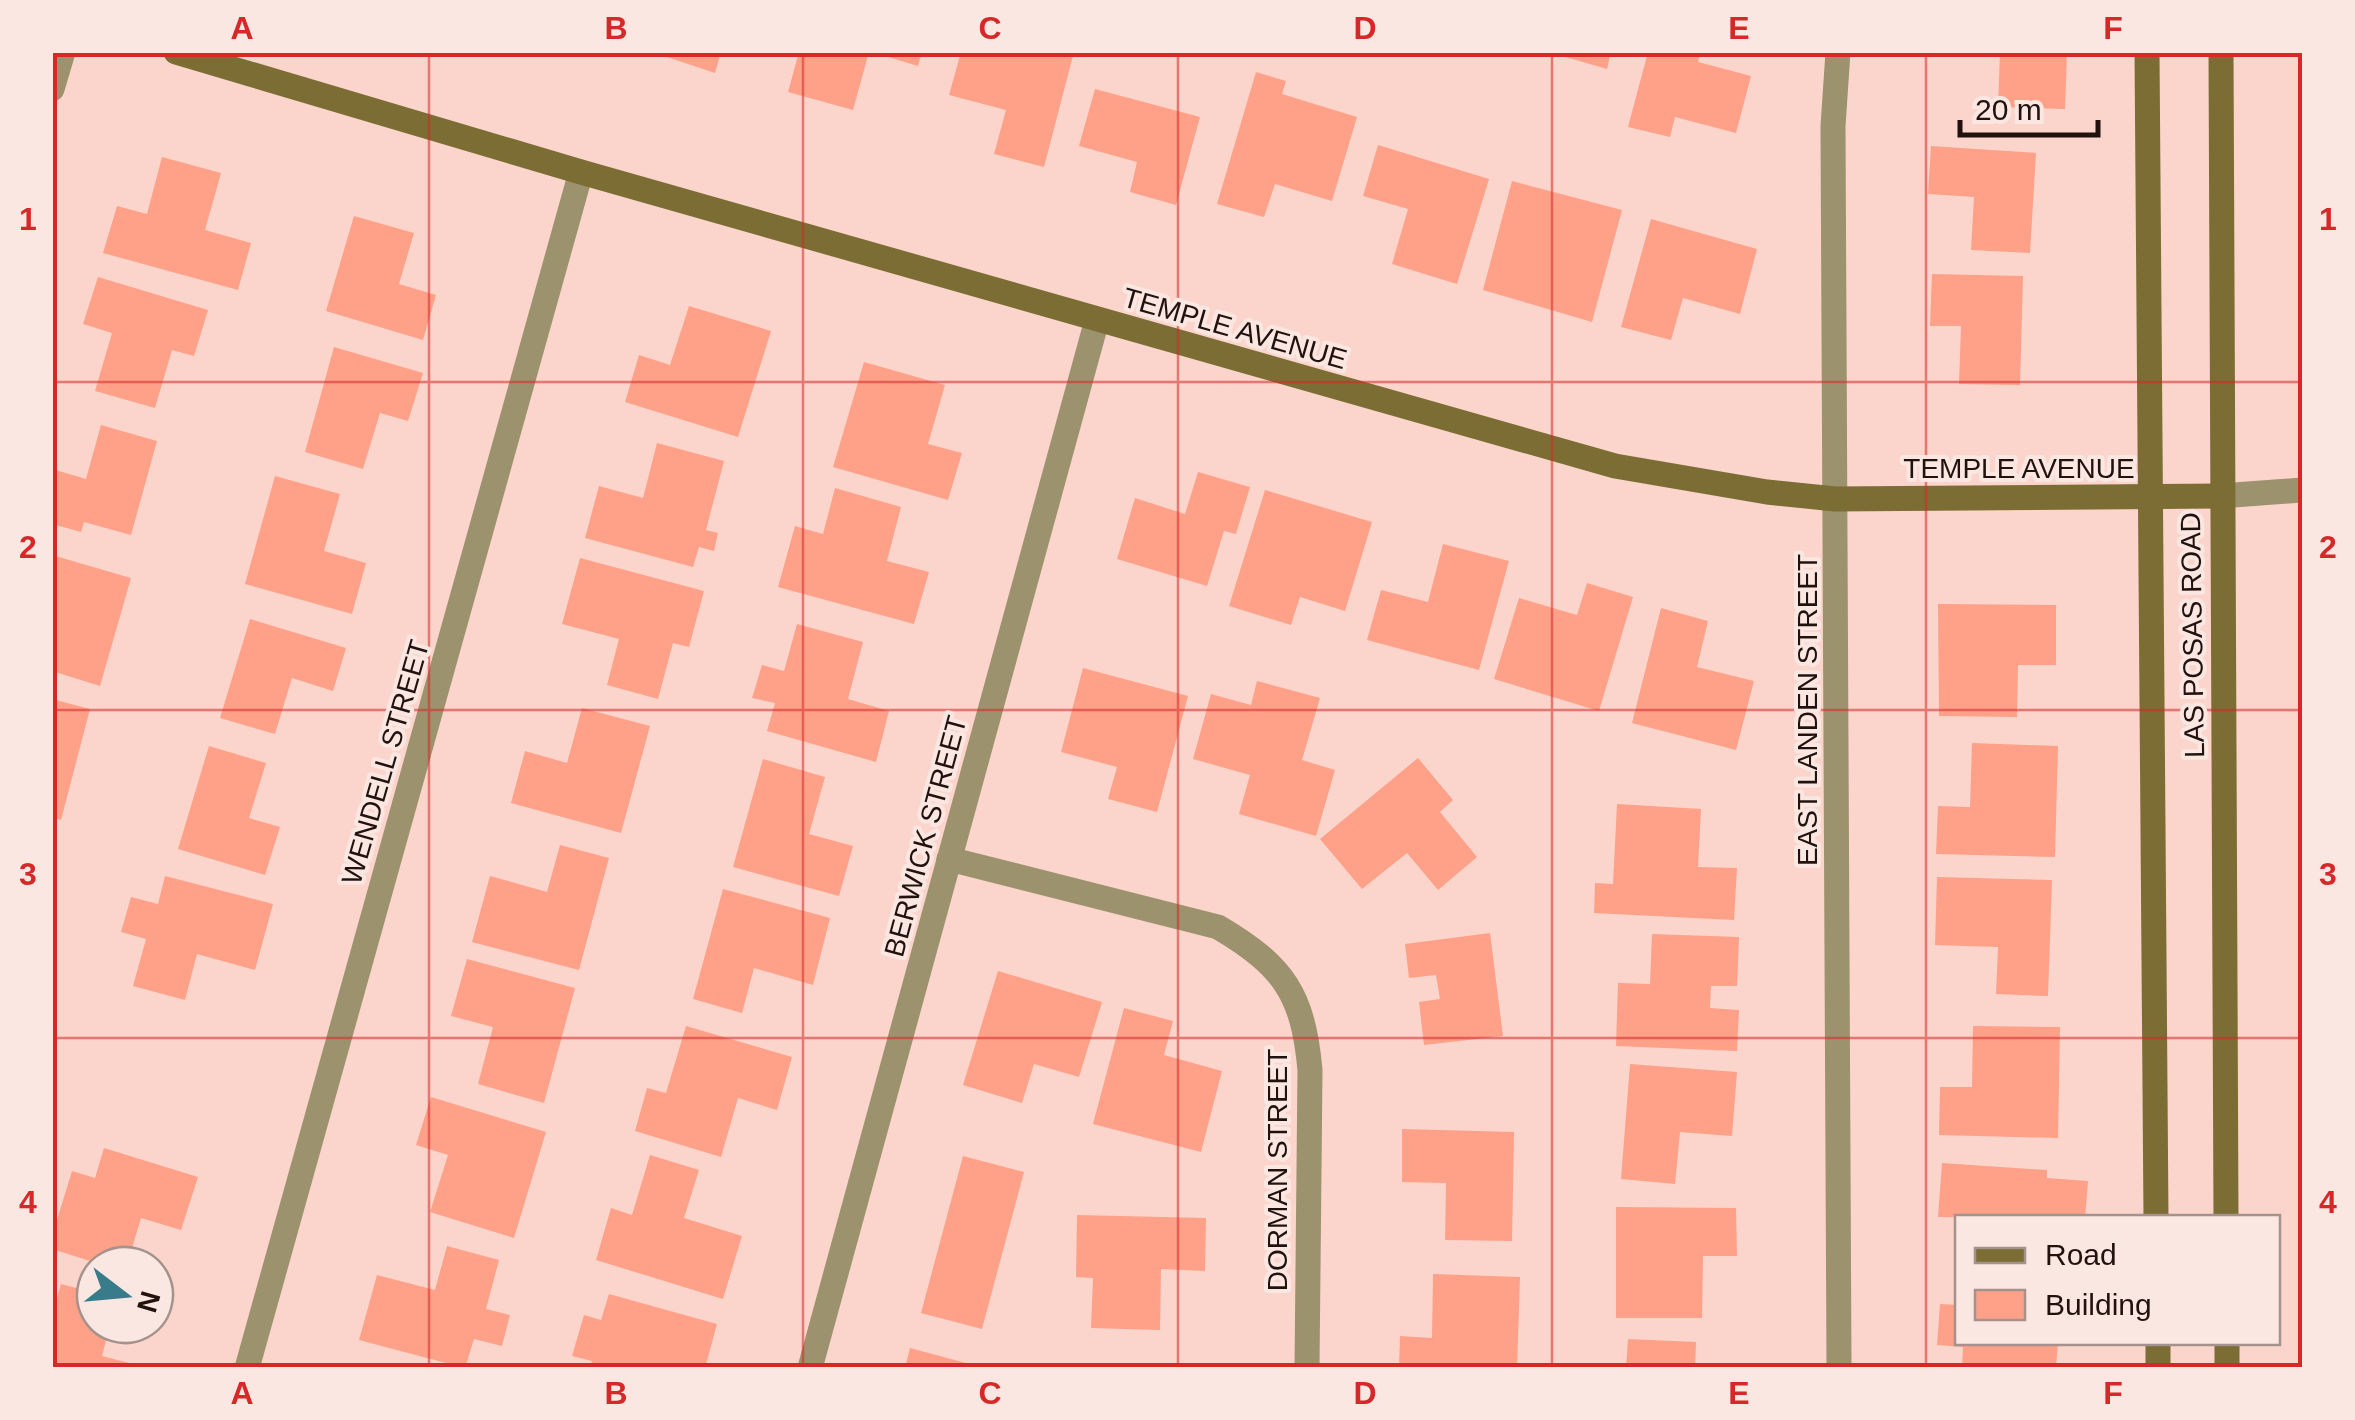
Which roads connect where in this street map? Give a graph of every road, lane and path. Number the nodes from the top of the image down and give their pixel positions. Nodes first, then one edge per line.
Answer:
1 (63, 52) edge
2 (176, 52) edge
3 (1838, 52) edge
4 (2146, 52) edge
5 (2221, 52) edge
6 (52, 89) edge
7 (581, 172) junction
8 (1097, 320) junction
9 (2302, 490) edge
10 (2220, 496) junction
11 (2148, 497) junction
12 (1835, 498) junction
13 (949, 860) junction
14 (2156, 1215) edge
15 (2226, 1215) edge
16 (247, 1368) edge
17 (810, 1368) edge
18 (1307, 1368) edge
19 (1839, 1368) edge

1 - 6 street
2 - 7 main road, TEMPLE AVENUE
3 - 12 street, EAST LANDEN STREET
4 - 11 main road, LAS POSAS ROAD
5 - 10 main road, LAS POSAS ROAD
7 - 8 main road, TEMPLE AVENUE
7 - 16 street, WENDELL STREET
8 - 12 main road, TEMPLE AVENUE
8 - 13 street, BERWICK STREET
9 - 10 street, TEMPLE AVENUE
10 - 11 main road, TEMPLE AVENUE
10 - 15 main road, LAS POSAS ROAD
11 - 12 main road, TEMPLE AVENUE
11 - 14 main road, LAS POSAS ROAD
12 - 19 street, EAST LANDEN STREET
13 - 17 street, BERWICK STREET
13 - 18 street, DORMAN STREET

